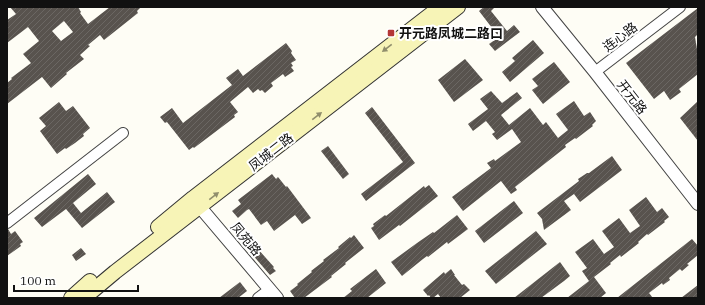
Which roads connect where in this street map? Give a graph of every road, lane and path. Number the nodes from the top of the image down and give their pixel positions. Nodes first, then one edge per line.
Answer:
1 (440, 7) edge
2 (458, 7) edge
3 (542, 7) edge
4 (680, 7) edge
5 (595, 72) junction
6 (123, 133) dead end
7 (197, 203) junction
8 (698, 204) edge
9 (7, 223) edge
10 (274, 294) edge
11 (71, 298) edge
12 (84, 298) edge
13 (258, 298) edge

1 -> 7 main road, 凤城二路
7 -> 2 main road, 凤城二路
3 - 5 street, 开元路
4 - 5 street, 连心路
5 - 8 street, 开元路
6 - 9 street
7 - 10 street, 凤苑路
7 - 11 main road, 凤城二路
7 - 12 main road, 凤城二路
10 - 13 street

